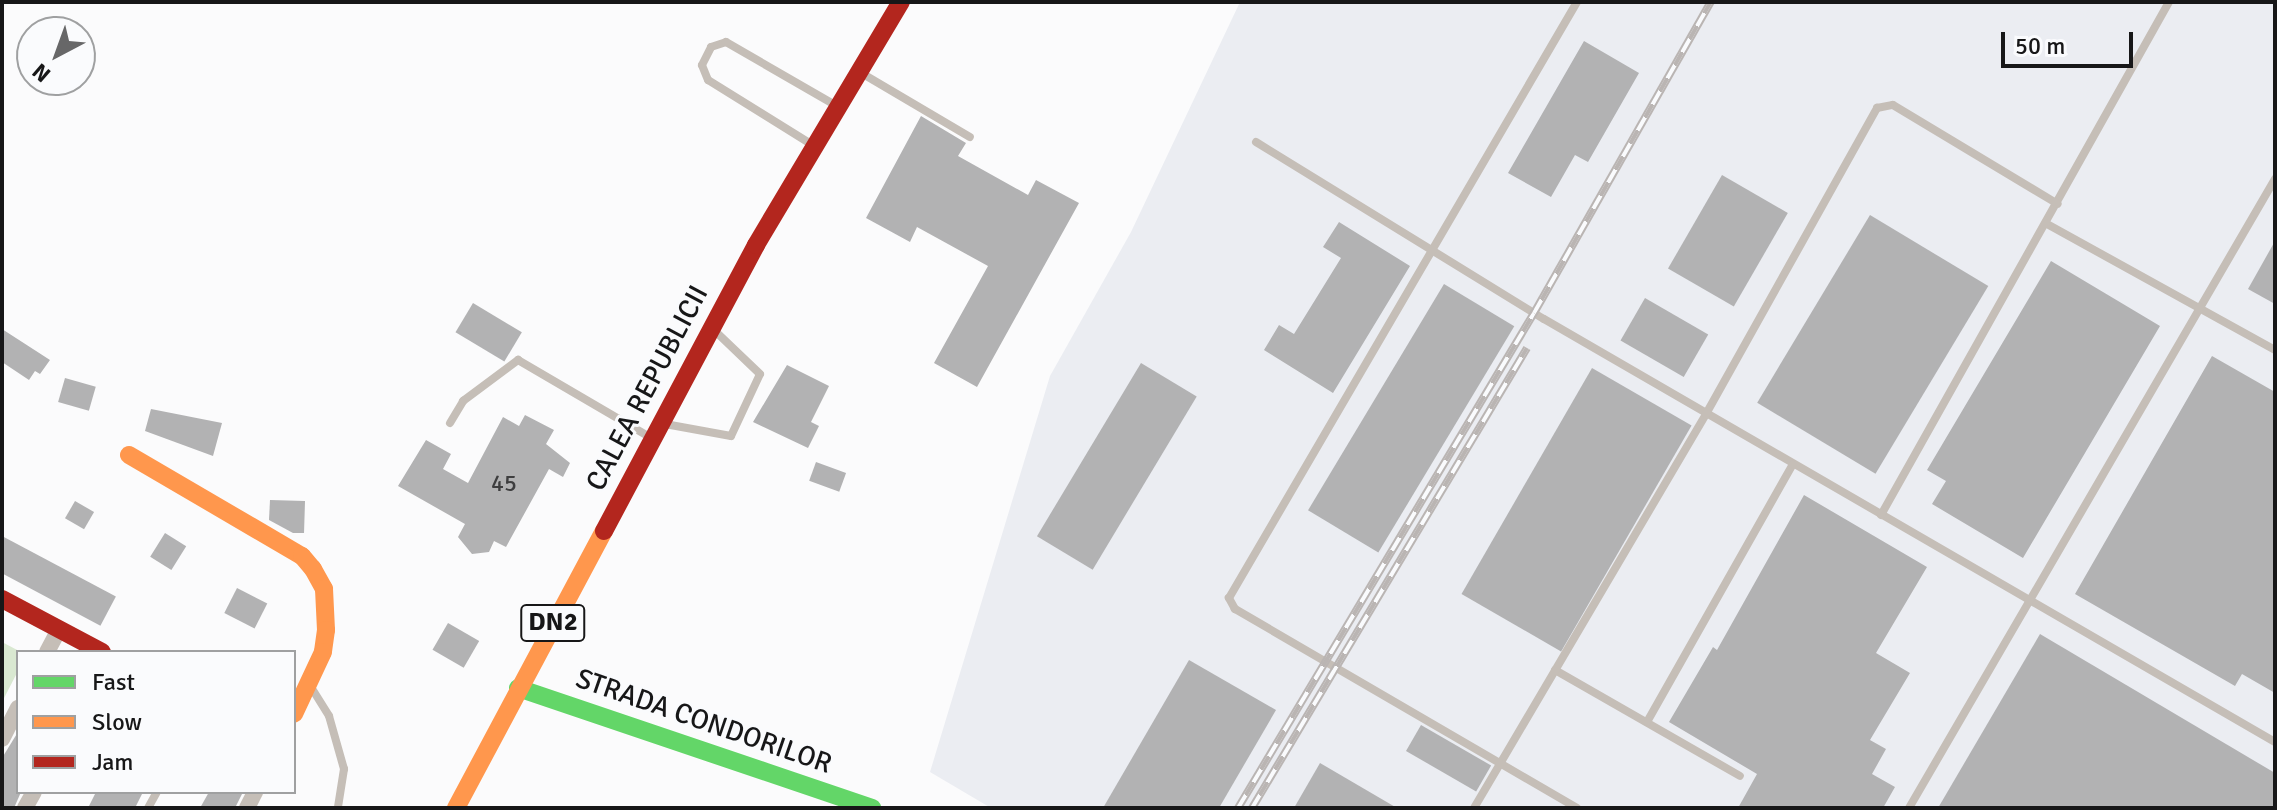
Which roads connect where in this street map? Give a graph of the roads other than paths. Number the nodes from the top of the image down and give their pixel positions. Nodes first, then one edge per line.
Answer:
1 (901, 2) edge
2 (1577, 2) edge
3 (2169, 2) edge
4 (859, 71) junction
5 (838, 106) junction
6 (970, 137) dead end
7 (1256, 142) dead end
8 (814, 146) junction
9 (2275, 179) edge
10 (2058, 204) junction
11 (2047, 224) junction
12 (1433, 252) junction
13 (2201, 308) junction
14 (712, 328) junction
15 (2275, 350) edge
16 (1706, 414) junction
17 (450, 423) dead end
18 (656, 431) junction
19 (129, 455) dead end
20 (1793, 464) junction
21 (1881, 515) junction
22 (2, 599) edge
23 (2030, 600) junction
24 (59, 629) junction
25 (48, 650) edge
26 (98, 650) edge
27 (1555, 670) junction
28 (308, 683) junction
29 (518, 688) junction
30 (296, 710) edge
31 (16, 712) edge
32 (1647, 722) junction
33 (2, 739) edge
34 (2275, 742) edge
35 (1500, 764) junction
36 (1740, 776) dead end
37 (860, 806) edge
38 (338, 808) edge
39 (456, 808) edge
40 (1474, 808) edge
41 (1577, 808) edge
42 (1909, 808) edge

1 - 4 main road, CALEA REPUBLICII / DN2
2 - 12 lane
3 - 10 lane
4 - 5 main road, CALEA REPUBLICII / DN2
4 - 6 lane
5 - 8 main road, CALEA REPUBLICII / DN2
5 - 8 lane
7 - 12 lane
8 - 14 main road, CALEA REPUBLICII / DN2
9 - 13 lane
10 - 11 lane
10 - 16 lane
11 - 13 lane
11 - 21 lane
12 - 16 lane
12 - 35 lane
13 - 15 lane
13 - 23 lane
14 - 18 main road, CALEA REPUBLICII / DN2
14 - 18 lane
16 - 20 lane
16 - 27 lane
17 - 18 lane
18 - 29 main road, CALEA REPUBLICII / DN2
19 - 28 main road
20 - 21 lane
20 - 32 lane
21 - 23 lane
22 - 24 main road
23 - 34 lane
23 - 42 lane
24 - 25 street
24 - 26 main road
27 - 32 lane
27 - 35 lane
28 - 30 main road
28 - 38 lane
29 - 37 main road, STRADA CONDORILOR
29 - 39 main road, CALEA REPUBLICII / DN2
31 - 33 street
32 - 36 lane
35 - 40 lane
35 - 41 lane

